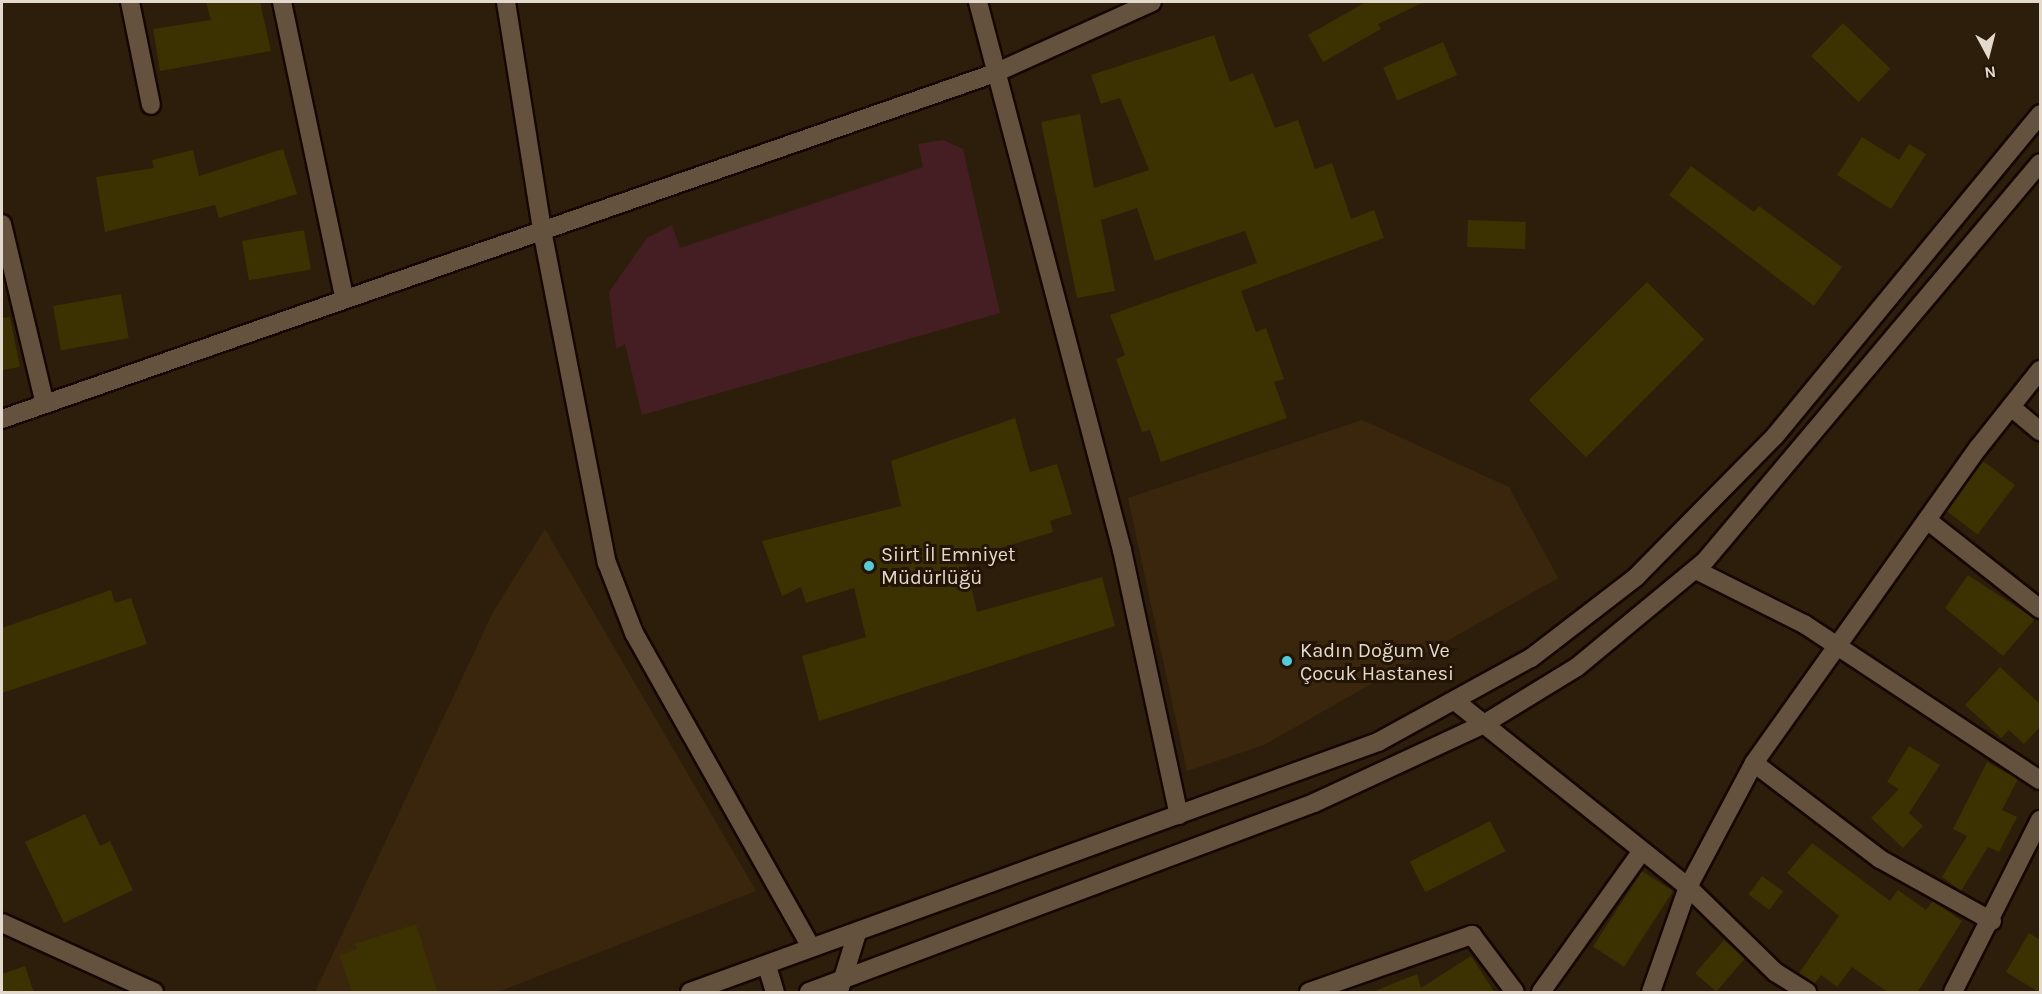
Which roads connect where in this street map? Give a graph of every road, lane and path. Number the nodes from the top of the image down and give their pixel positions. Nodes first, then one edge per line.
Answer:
1 (130, 2) edge
2 (282, 2) edge
3 (506, 2) edge
4 (978, 2) edge
5 (1152, 2) edge
6 (995, 73) junction
7 (151, 105) dead end
8 (2040, 114) edge
9 (2040, 163) edge
10 (2, 224) edge
11 (542, 230) junction
12 (345, 297) junction
13 (2040, 370) edge
14 (45, 404) junction
15 (2012, 407) junction
16 (2, 419) edge
17 (2040, 430) edge
18 (1927, 520) junction
19 (1695, 570) junction
20 (2040, 609) edge
21 (1837, 645) junction
22 (1455, 701) junction
23 (1484, 724) junction
24 (1754, 764) junction
25 (2040, 780) edge
26 (1179, 815) junction
27 (2040, 820) edge
28 (1642, 851) junction
29 (1688, 886) junction
30 (1992, 921) junction
31 (2, 923) edge
32 (857, 933) junction
33 (811, 947) junction
34 (767, 966) junction
35 (841, 987) edge
36 (153, 992) edge
37 (690, 993) edge
38 (775, 993) edge
39 (809, 993) edge
40 (1309, 993) edge
41 (1515, 993) edge
42 (1541, 993) edge
43 (1651, 993) edge
44 (1807, 993) edge
45 (1953, 993) edge

1 - 7 street
2 - 12 street
3 - 11 street
4 - 6 street
5 - 6 street
6 - 11 street
6 - 26 street
8 - 22 street
9 - 19 street
10 - 14 street
11 - 12 street
11 - 33 street
12 - 14 street
13 - 15 street
14 - 16 street
15 - 17 street
15 - 18 street
18 - 20 street
18 - 21 street
19 - 21 street
19 - 23 street
21 - 24 street
21 - 25 street
22 - 23 street
22 - 26 street
23 - 28 street
23 - 35 street
24 - 29 street
24 - 30 street
26 - 32 street
27 - 30 street
28 - 29 street
28 - 42 street
29 - 43 street
29 - 44 street
30 - 45 street
31 - 36 street
32 - 33 street
32 - 35 street
33 - 34 street
34 - 37 street
34 - 38 street
35 - 39 street
40 - 41 street

